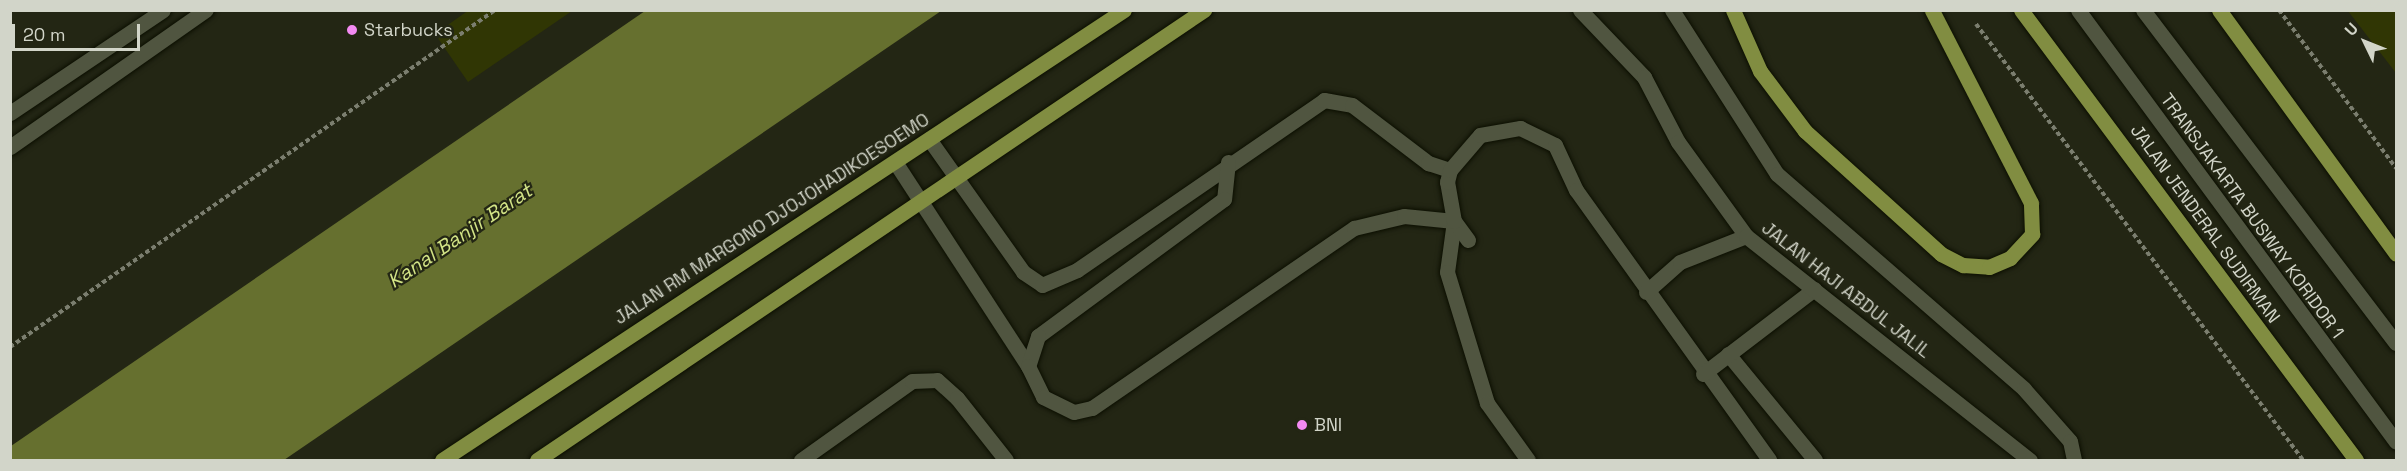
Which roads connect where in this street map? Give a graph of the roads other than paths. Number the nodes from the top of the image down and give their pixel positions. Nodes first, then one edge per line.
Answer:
1 (163, 10) edge
2 (206, 10) edge
3 (1124, 10) edge
4 (1204, 10) edge
5 (1580, 10) edge
6 (1672, 10) edge
7 (1733, 10) edge
8 (1932, 10) edge
9 (2021, 10) edge
10 (2078, 10) edge
11 (2143, 10) edge
12 (2219, 10) edge
13 (10, 113) edge
14 (929, 139) junction
15 (10, 147) edge
16 (895, 162) junction
17 (1228, 162) junction
18 (1450, 170) junction
19 (957, 176) junction
20 (920, 202) junction
21 (1454, 221) junction
22 (1746, 236) junction
23 (1468, 240) dead end
24 (2397, 254) edge
25 (1814, 289) junction
26 (1646, 292) junction
27 (2397, 343) edge
28 (1728, 354) junction
29 (1028, 366) junction
30 (1702, 374) junction
31 (2397, 442) edge
32 (442, 460) edge
33 (537, 460) edge
34 (801, 460) edge
35 (1006, 460) edge
36 (1528, 460) edge
37 (1769, 460) edge
38 (1815, 460) edge
39 (2030, 460) edge
40 (2074, 460) edge
41 (2356, 460) edge

1 - 13 street
2 - 15 street
3 - 14 main road, JALAN RM MARGONO DJOJOHADIKOESOEMO
4 - 19 main road
5 - 22 street, JALAN HAJI ABDUL JALIL
6 - 40 street, JALAN HAJI ABDUL JALIL
7 - 8 main road
9 - 41 main road, JALAN JENDERAL SUDIRMAN
10 - 31 street, TRANSJAKARTA BUSWAY KORIDOR 1
11 - 27 street, TRANSJAKARTA BUSWAY KORIDOR 1
12 - 24 main road
14 - 16 main road, JALAN RM MARGONO DJOJOHADIKOESOEMO
14 - 19 street
16 - 20 street
16 - 32 main road, JALAN RM MARGONO DJOJOHADIKOESOEMO
17 - 18 street
17 - 19 street
17 - 29 street
18 - 21 street
18 - 26 street
19 - 20 main road
20 - 29 street
20 - 33 main road
21 - 23 street
21 - 29 street
21 - 36 street
22 - 25 street, JALAN HAJI ABDUL JALIL
22 - 26 street
25 - 28 street
25 - 39 street, JALAN HAJI ABDUL JALIL
26 - 30 street
28 - 30 street
28 - 38 street
30 - 37 street
34 - 35 street

